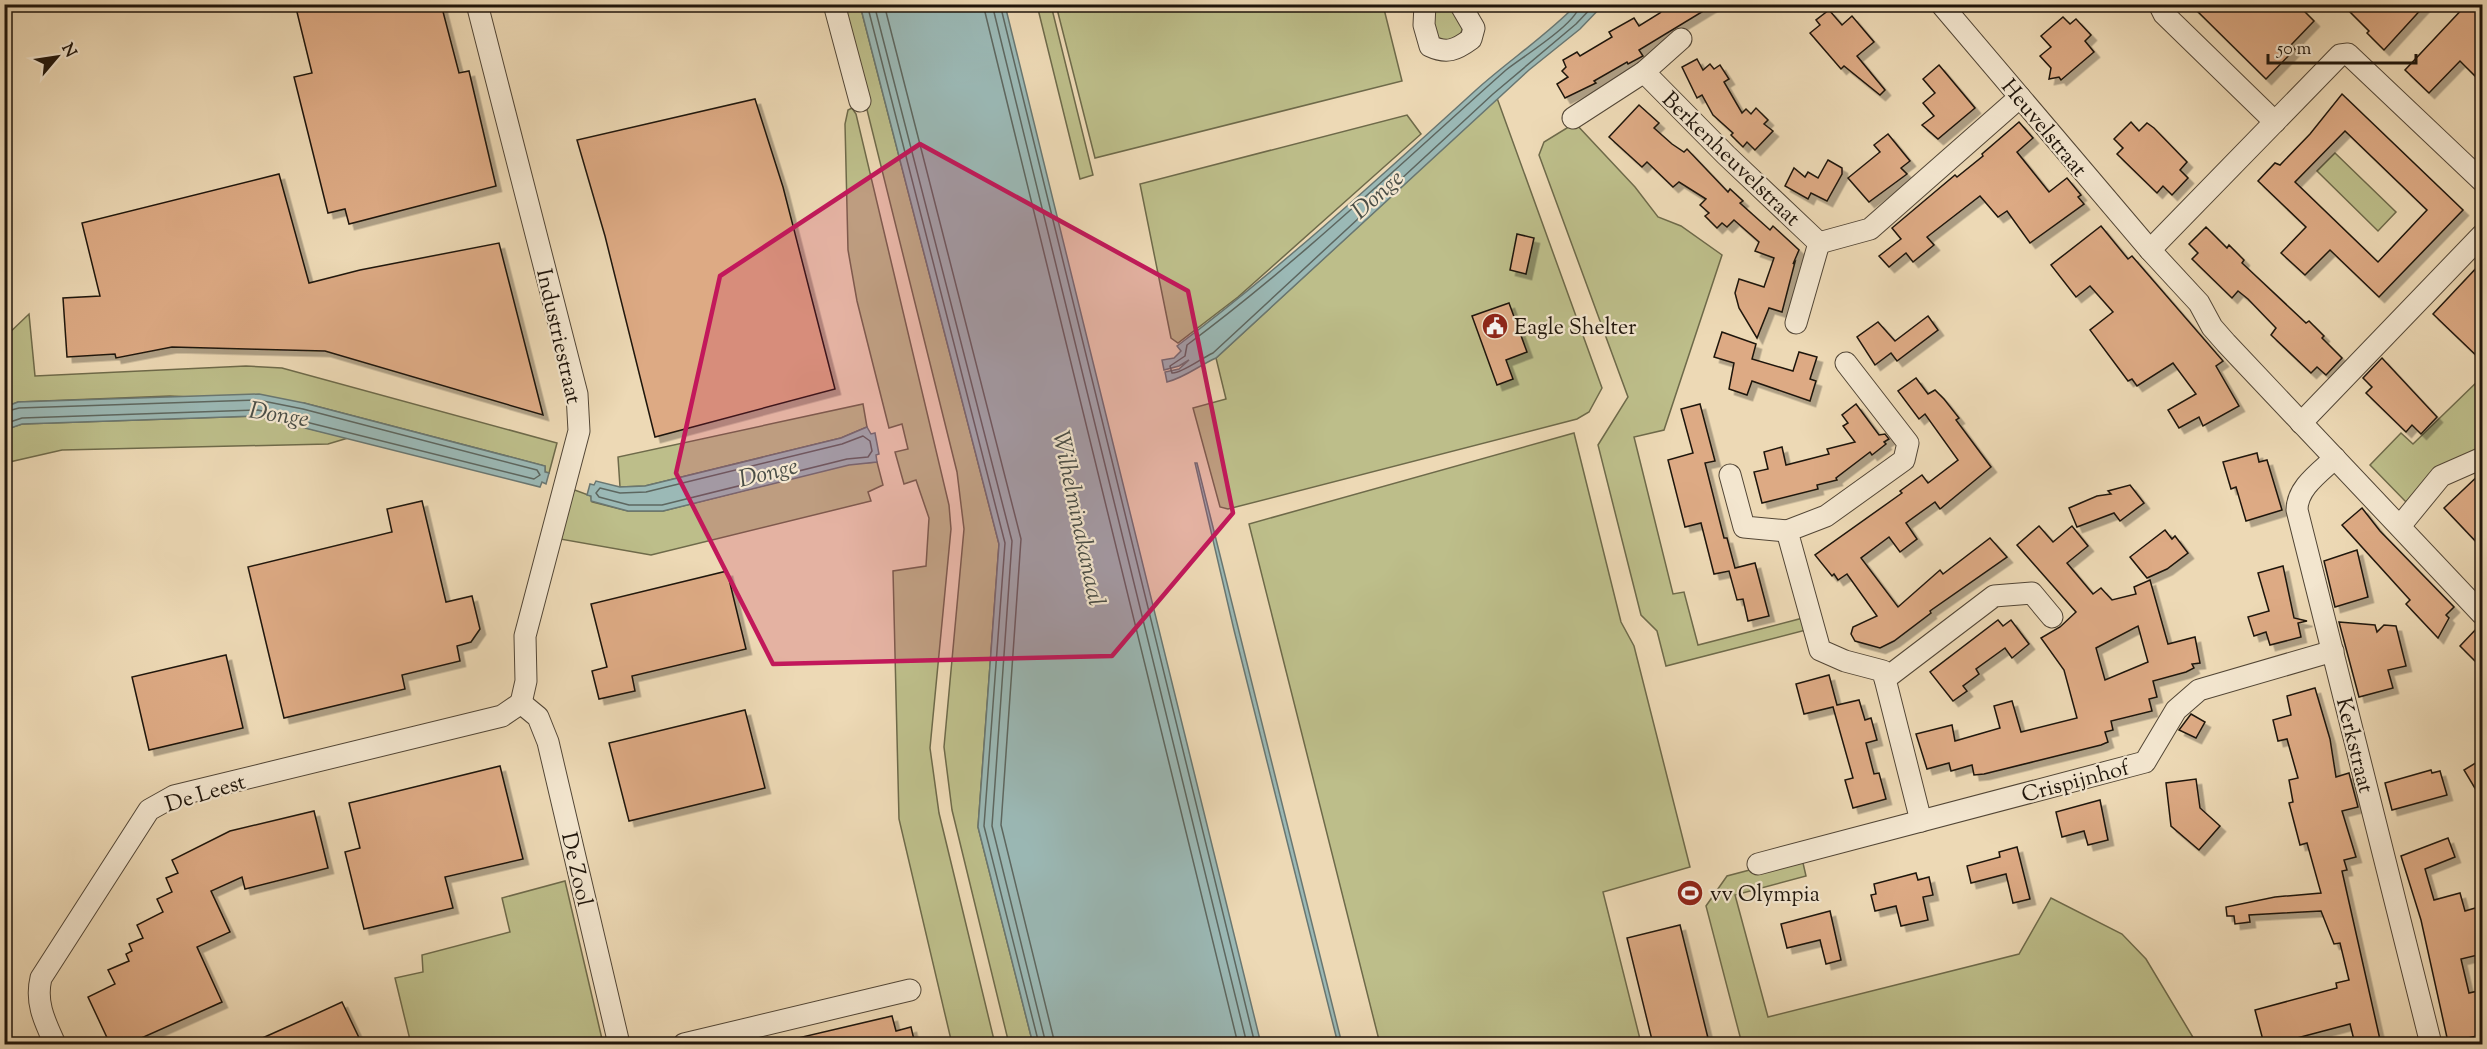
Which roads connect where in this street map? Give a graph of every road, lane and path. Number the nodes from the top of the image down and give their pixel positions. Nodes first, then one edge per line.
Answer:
1 (477, 4) edge
2 (834, 4) edge
3 (1425, 4) edge
4 (1460, 4) edge
5 (1941, 4) edge
6 (2159, 4) edge
7 (1681, 39) dead end
8 (1644, 72) junction
9 (2019, 97) junction
10 (860, 101) dead end
11 (1573, 118) dead end
12 (2275, 122) junction
13 (2482, 182) edge
14 (2482, 235) edge
15 (1819, 243) junction
16 (2150, 250) junction
17 (1796, 323) dead end
18 (1846, 363) dead end
19 (2301, 423) junction
20 (2335, 458) junction
21 (2482, 458) edge
22 (1730, 475) dead end
23 (2400, 526) junction
24 (1787, 531) junction
25 (2482, 614) edge
26 (2052, 617) dead end
27 (2333, 651) junction
28 (1885, 679) junction
29 (521, 703) junction
30 (1921, 821) junction
31 (1758, 864) dead end
32 (910, 990) dead end
33 (55, 1044) edge
34 (619, 1044) edge
35 (684, 1044) edge
36 (2431, 1044) edge

1 - 29 street, Industriestraat
2 - 10 street
3 - 4 street
5 - 9 street, Heuvelstraat
6 - 12 street
7 - 8 street, Berkenheuvelstraat
8 - 11 street, Berkenheuvelstraat
8 - 15 street, Berkenheuvelstraat
9 - 15 street, Berkenheuvelstraat
9 - 16 street, Heuvelstraat
12 - 13 street
12 - 16 street
14 - 19 street
15 - 17 street, Berkenheuvelstraat
16 - 19 street, Heuvelstraat
18 - 24 street
19 - 20 street, Heuvelstraat
20 - 23 street, Heuvelstraat
20 - 27 street, Kerkstraat
21 - 23 street
22 - 24 street
23 - 25 street, Heuvelstraat
24 - 28 street
26 - 28 street
27 - 30 street, Crispijnhof
27 - 36 street, Kerkstraat
28 - 30 street
29 - 33 street, De Leest
29 - 34 street, De Zool
30 - 31 street, Crispijnhof
32 - 35 street

